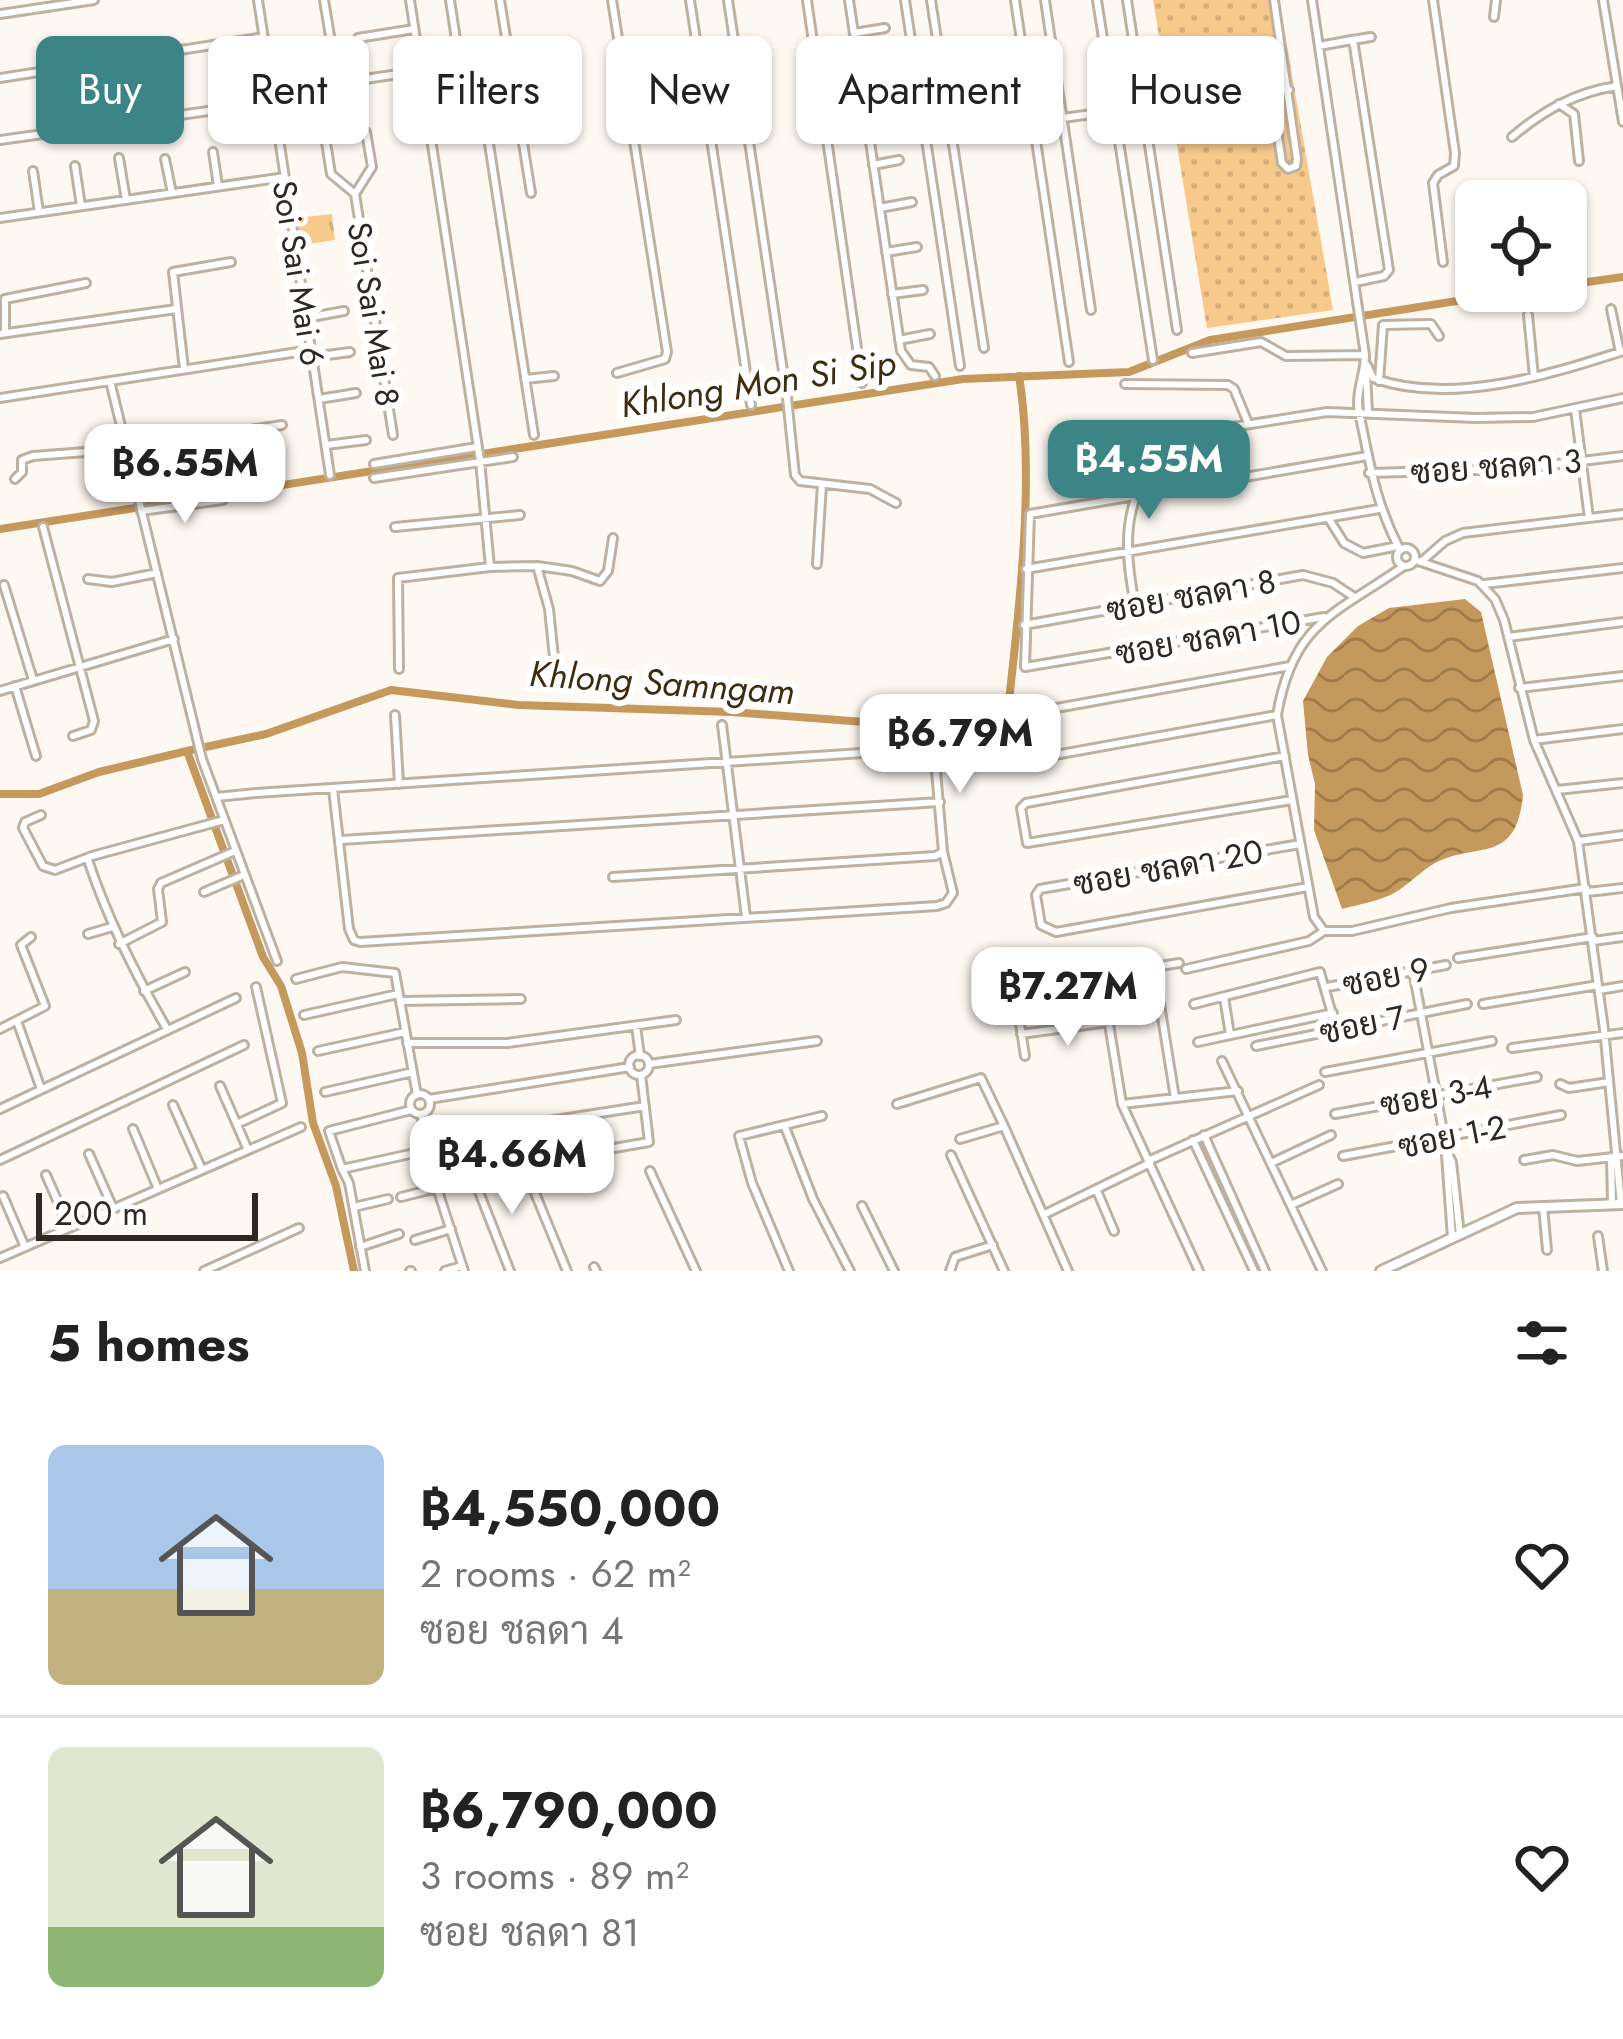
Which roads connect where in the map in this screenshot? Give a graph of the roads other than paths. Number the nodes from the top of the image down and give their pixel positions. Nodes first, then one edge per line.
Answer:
1 (94, 0) edge
2 (258, 0) edge
3 (324, 0) edge
4 (410, 0) edge
5 (450, 0) edge
6 (500, 0) edge
7 (612, 0) edge
8 (690, 0) edge
9 (728, 0) edge
10 (807, 0) edge
11 (849, 0) edge
12 (905, 0) edge
13 (931, 0) edge
14 (1015, 0) edge
15 (1045, 0) edge
16 (1097, 0) edge
17 (1127, 0) edge
18 (1274, 0) edge
19 (1312, 0) edge
20 (1433, 0) edge
21 (1496, 0) edge
22 (1603, 0) edge
23 (0, 14) edge
24 (1494, 17) dead end
25 (885, 28) dead end
26 (414, 29) junction
27 (854, 33) junction
28 (263, 36) edge
29 (330, 36) edge
30 (369, 36) edge
31 (415, 36) edge
32 (456, 36) edge
33 (506, 36) edge
34 (854, 36) edge
35 (1050, 36) edge
36 (1102, 36) edge
37 (1371, 37) dead end
38 (1352, 40) junction
39 (208, 46) edge
40 (1318, 46) junction
41 (0, 77) edge
42 (1617, 86) junction
43 (1288, 90) junction
44 (1576, 96) junction
45 (1559, 104) junction
46 (208, 110) edge
47 (1574, 114) junction
48 (1087, 115) edge
49 (1063, 118) joint
50 (1623, 122) edge
51 (1512, 137) dead end
52 (0, 140) edge
53 (280, 144) edge
54 (326, 144) edge
55 (369, 144) edge
56 (430, 144) edge
57 (489, 144) edge
58 (523, 144) edge
59 (870, 144) edge
60 (1118, 144) edge
61 (213, 152) dead end
62 (119, 158) dead end
63 (165, 159) dead end
64 (899, 160) dead end
65 (1579, 161) dead end
66 (873, 165) junction
67 (75, 166) dead end
68 (33, 171) dead end
69 (285, 177) junction
70 (218, 186) junction
71 (172, 193) junction
72 (355, 194) junction
73 (531, 194) dead end
74 (126, 200) junction
75 (912, 202) dead end
76 (81, 206) junction
77 (880, 208) junction
78 (38, 212) junction
79 (0, 218) edge
80 (917, 247) dead end
81 (886, 252) junction
82 (230, 262) dead end
83 (1442, 262) dead end
84 (1354, 282) junction
85 (86, 284) dead end
86 (923, 290) dead end
87 (892, 294) junction
88 (176, 309) junction
89 (1611, 309) dead end
90 (1091, 310) dead end
91 (344, 311) dead end
92 (1528, 315) dead end
93 (306, 318) junction
94 (1177, 330) dead end
95 (3, 333) edge
96 (930, 334) dead end
97 (1439, 336) dead end
98 (899, 340) junction
99 (984, 348) dead end
100 (1622, 351) edge
101 (350, 352) dead end
102 (312, 353) junction
103 (1192, 353) dead end
104 (1153, 360) dead end
105 (1069, 362) dead end
106 (1365, 362) junction
107 (960, 366) dead end
108 (184, 369) junction
109 (617, 373) dead end
110 (554, 376) dead end
111 (935, 376) dead end
112 (525, 379) junction
113 (1534, 379) junction
114 (110, 381) junction
115 (1379, 381) junction
116 (862, 383) dead end
117 (1124, 384) dead end
118 (356, 393) dead end
119 (0, 398) edge
120 (1623, 398) edge
121 (319, 399) junction
122 (751, 405) dead end
123 (1575, 409) junction
124 (1364, 412) junction
125 (1248, 423) junction
126 (281, 425) dead end
127 (1120, 434) dead end
128 (393, 435) dead end
129 (534, 435) dead end
130 (1156, 439) junction
131 (366, 440) dead end
132 (326, 445) junction
133 (125, 449) junction
134 (478, 449) junction
135 (1367, 456) junction
136 (1623, 456) edge
137 (513, 457) dead end
138 (480, 462) junction
139 (1581, 462) junction
140 (374, 464) dead end
141 (1369, 473) junction
142 (330, 475) dead end
143 (15, 478) dead end
144 (374, 478) dead end
145 (822, 484) junction
146 (1134, 498) junction
147 (224, 500) dead end
148 (896, 502) dead end
149 (1379, 509) junction
150 (141, 510) junction
151 (1623, 514) edge
152 (520, 515) dead end
153 (1328, 518) junction
154 (1589, 519) junction
155 (487, 520) junction
156 (44, 527) dead end
157 (395, 527) dead end
158 (613, 538) dead end
159 (1399, 548) junction
160 (1125, 553) junction
161 (1418, 561) junction
162 (817, 564) dead end
163 (537, 566) junction
164 (1404, 566) junction
165 (490, 567) junction
166 (1623, 568) edge
167 (1026, 569) junction
168 (157, 573) junction
169 (88, 579) dead end
170 (1484, 584) junction
171 (4, 585) dead end
172 (1354, 597) junction
173 (1136, 605) junction
174 (1324, 616) junction
175 (1623, 622) edge
176 (1024, 625) junction
177 (1508, 637) junction
178 (174, 639) junction
179 (82, 664) junction
180 (1290, 666) junction
181 (399, 669) dead end
182 (556, 676) dead end
183 (1623, 676) edge
184 (33, 680) junction
185 (15, 686) junction
186 (1518, 688) junction
187 (0, 691) edge
188 (394, 715) dead end
189 (1277, 715) junction
190 (722, 725) dead end
191 (1623, 729) edge
192 (73, 736) dead end
193 (1534, 740) junction
194 (36, 756) dead end
195 (1285, 756) junction
196 (727, 762) junction
197 (1623, 782) edge
198 (399, 784) junction
199 (332, 789) junction
200 (1557, 790) junction
201 (216, 797) junction
202 (1292, 800) junction
203 (940, 802) junction
204 (41, 815) dead end
205 (734, 816) junction
206 (222, 821) junction
207 (1623, 835) edge
208 (340, 840) junction
209 (1578, 841) junction
210 (1300, 844) junction
211 (234, 851) junction
212 (944, 852) junction
213 (88, 860) junction
214 (741, 871) junction
215 (243, 876) junction
216 (613, 877) dead end
217 (1308, 887) junction
218 (1623, 888) edge
219 (1587, 890) junction
220 (204, 892) dead end
221 (746, 917) junction
222 (112, 927) junction
223 (1324, 931) junction
224 (15, 932) dead end
225 (88, 934) dead end
226 (31, 937) dead end
227 (1623, 938) edge
228 (1593, 939) junction
229 (119, 944) junction
230 (21, 945) junction
231 (1458, 958) dead end
232 (277, 962) dead end
233 (1446, 965) dead end
234 (1154, 967) junction
235 (1012, 968) dead end
236 (1413, 971) junction
237 (185, 972) dead end
238 (1101, 976) junction
239 (296, 979) dead end
240 (256, 986) dead end
241 (1623, 986) edge
242 (1327, 987) junction
243 (1598, 987) junction
244 (1014, 990) junction
245 (144, 991) junction
246 (1223, 996) junction
247 (236, 998) dead end
248 (399, 998) junction
249 (521, 999) dead end
250 (1194, 1004) dead end
251 (1467, 1004) dead end
252 (1483, 1004) dead end
253 (1421, 1012) junction
254 (1333, 1013) junction
255 (304, 1016) dead end
256 (676, 1020) dead end
257 (17, 1021) junction
258 (1108, 1022) junction
259 (636, 1026) junction
260 (1336, 1028) junction
261 (0, 1029) edge
262 (167, 1030) junction
263 (405, 1033) junction
264 (1623, 1033) edge
265 (1021, 1034) junction
266 (1230, 1035) junction
267 (1605, 1035) junction
268 (817, 1041) dead end
269 (1198, 1042) dead end
270 (1492, 1042) dead end
271 (407, 1043) junction
272 (244, 1045) dead end
273 (1256, 1046) dead end
274 (1512, 1048) dead end
275 (318, 1052) dead end
276 (1429, 1053) junction
277 (640, 1056) junction
278 (1025, 1056) dead end
279 (1222, 1061) dead end
280 (649, 1064) junction
281 (630, 1066) junction
282 (412, 1072) junction
283 (1324, 1072) dead end
284 (640, 1075) junction
285 (1537, 1077) dead end
286 (1609, 1082) junction
287 (1560, 1084) dead end
288 (1319, 1085) dead end
289 (220, 1087) dead end
290 (41, 1089) junction
291 (1238, 1091) junction
292 (325, 1092) dead end
293 (417, 1094) junction
294 (1437, 1095) junction
295 (1175, 1098) junction
296 (429, 1099) junction
297 (897, 1103) dead end
298 (1122, 1104) junction
299 (173, 1105) dead end
300 (645, 1106) junction
301 (0, 1109) edge
302 (411, 1110) junction
303 (421, 1114) junction
304 (1249, 1114) junction
305 (1335, 1114) dead end
306 (1561, 1115) dead end
307 (822, 1116) dead end
308 (542, 1122) dead end
309 (237, 1124) junction
310 (301, 1126) dead end
311 (1004, 1126) junction
312 (784, 1127) junction
313 (133, 1130) dead end
314 (476, 1132) dead end
315 (1331, 1135) dead end
316 (1204, 1136) junction
317 (1444, 1137) junction
318 (960, 1138) dead end
319 (1193, 1140) junction
320 (428, 1146) junction
321 (248, 1150) junction
322 (89, 1154) dead end
323 (1616, 1154) edge
324 (952, 1155) dead end
325 (1343, 1156) dead end
326 (550, 1159) dead end
327 (0, 1160) edge
328 (1524, 1160) dead end
329 (1149, 1162) junction
330 (1271, 1163) junction
331 (483, 1168) dead end
332 (342, 1169) junction
333 (202, 1170) junction
334 (650, 1171) dead end
335 (46, 1175) dead end
336 (528, 1176) dead end
337 (434, 1178) junction
338 (474, 1179) dead end
339 (1338, 1184) dead end
340 (437, 1188) junction
341 (158, 1189) junction
342 (1097, 1191) junction
343 (3, 1196) dead end
344 (400, 1197) dead end
345 (388, 1199) dead end
346 (1619, 1204) edge
347 (1291, 1205) junction
348 (862, 1206) dead end
349 (354, 1207) junction
350 (1543, 1207) junction
351 (113, 1208) junction
352 (1045, 1214) junction
353 (1243, 1222) junction
354 (69, 1227) junction
355 (1233, 1227) junction
356 (299, 1228) dead end
357 (451, 1229) junction
358 (1114, 1232) dead end
359 (399, 1234) dead end
360 (1456, 1236) junction
361 (1598, 1236) dead end
362 (415, 1240) dead end
363 (993, 1245) junction
364 (25, 1246) junction
365 (360, 1247) junction
366 (1547, 1250) dead end
367 (0, 1258) edge
368 (463, 1269) edge
369 (1385, 1270) edge
370 (204, 1271) edge
371 (365, 1271) edge
372 (445, 1271) edge
373 (510, 1271) edge
374 (567, 1271) edge
375 (696, 1271) edge
376 (789, 1271) edge
377 (850, 1271) edge
378 (894, 1271) edge
379 (950, 1271) edge
380 (1004, 1271) edge
381 (1068, 1271) edge
382 (1199, 1271) edge
383 (1254, 1271) edge
384 (1265, 1271) edge
385 (1322, 1271) edge
386 (1603, 1271) edge

1 - 23 street
2 - 28 street, Soi Sai Mai 6
3 - 29 street, Soi Sai Mai 8
4 - 26 street
5 - 32 street
6 - 33 street
7 - 109 street
8 - 122 street
9 - 145 street
10 - 116 street
11 - 27 street
12 - 107 street
13 - 99 street
14 - 105 street
15 - 35 street
16 - 36 street
17 - 94 street
18 - 43 street
19 - 40 street
20 - 83 street
21 - 24 street
22 - 42 street
25 - 27 street
26 - 30 street
26 - 31 street
27 - 34 street
37 - 38 street
38 - 40 street
38 - 84 street
39 - 41 street
40 - 84 street
42 - 44 street
42 - 50 street
43 - 43 street
44 - 45 street
44 - 47 street
45 - 47 street
45 - 51 street
46 - 52 street
47 - 65 street
48 - 49 street
49 - 90 street
53 - 69 street, Soi Sai Mai 6
54 - 72 street, Soi Sai Mai 8
55 - 72 street, Soi Sai Mai 8
56 - 134 street
57 - 112 street
58 - 73 street
59 - 66 street
60 - 104 street
61 - 70 street
62 - 74 street
63 - 71 street
64 - 66 street
66 - 77 street
67 - 76 street
68 - 78 street
69 - 70 street
69 - 93 street, Soi Sai Mai 6
70 - 71 street
71 - 74 street
72 - 128 street, Soi Sai Mai 8
74 - 76 street
75 - 77 street
76 - 78 street
77 - 81 street
78 - 79 street
80 - 81 street
81 - 87 street
82 - 88 street
84 - 106 street
85 - 95 street
86 - 87 street
87 - 98 street
88 - 95 street
88 - 108 street
89 - 100 street
91 - 93 street
92 - 113 street
93 - 102 street, Soi Sai Mai 6
96 - 98 street
97 - 115 street
98 - 111 street
100 - 113 street
101 - 102 street
102 - 108 street
102 - 121 street, Soi Sai Mai 6
103 - 106 street
106 - 115 street
106 - 124 street
108 - 114 street
110 - 112 street
112 - 129 street
113 - 115 street
114 - 119 street
114 - 133 street
117 - 125 street
118 - 121 street
120 - 123 street
121 - 132 street, Soi Sai Mai 6
123 - 124 street
123 - 139 street
124 - 125 street
124 - 135 street
125 - 130 street
126 - 133 street
127 - 130 street
130 - 146 street
131 - 132 street
132 - 142 street, Soi Sai Mai 6
133 - 143 street
133 - 150 street
134 - 138 street
134 - 140 street
135 - 141 street
135 - 146 street
136 - 139 street, ซอย ชลดา 3
137 - 138 street
138 - 144 street
138 - 155 street
139 - 141 street, ซอย ชลดา 3
139 - 154 street
141 - 149 street
145 - 148 street
145 - 162 street
146 - 160 street
146 - 167 street
147 - 150 street
149 - 153 street
149 - 159 street
150 - 168 street
151 - 154 street
152 - 155 street
153 - 159 street
153 - 160 street
154 - 161 street
155 - 157 street
155 - 165 street
156 - 179 street
158 - 163 street
159 - 161 street
159 - 164 street
160 - 167 street
160 - 173 street
161 - 164 street
161 - 170 street
163 - 165 street
163 - 182 street
164 - 172 street
165 - 181 street
166 - 170 street
167 - 176 street
168 - 169 street
168 - 178 street
170 - 177 street
171 - 184 street
172 - 173 street, ซอย ชลดา 8
172 - 174 street
173 - 176 street, ซอย ชลดา 8
174 - 176 street, ซอย ชลดา 10
174 - 180 street
175 - 177 street
177 - 186 street
178 - 179 street
178 - 201 street
179 - 184 street
179 - 192 street
180 - 189 street
180 - 189 street
183 - 186 street
184 - 185 street
185 - 187 street
185 - 194 street
186 - 193 street
188 - 198 street
189 - 195 street
190 - 196 street
191 - 193 street
193 - 200 street
195 - 202 street
195 - 202 street
196 - 198 street
196 - 203 street
196 - 205 street
197 - 200 street
198 - 199 street
199 - 201 street
199 - 208 street
200 - 209 street
201 - 206 street
202 - 210 street
203 - 205 street
203 - 212 street
204 - 213 street
205 - 208 street
205 - 214 street
206 - 211 street
206 - 213 street
207 - 209 street
208 - 221 street
209 - 219 street
210 - 217 street
210 - 217 street, ซอย ชลดา 20
211 - 215 street
211 - 229 street
212 - 214 street
212 - 221 street
213 - 222 street
214 - 216 street
214 - 221 street
215 - 220 street
215 - 232 street
217 - 223 street
218 - 219 street
219 - 223 street
219 - 228 street
222 - 225 street
222 - 229 street
223 - 234 street
224 - 230 street
226 - 230 street
227 - 228 street
228 - 231 street
228 - 243 street
229 - 245 street
230 - 257 street
233 - 236 street, ซอย 9
234 - 238 street
234 - 295 street
235 - 244 street
236 - 242 street, ซอย 9
236 - 253 street
237 - 245 street
238 - 244 street
238 - 258 street
239 - 248 street
240 - 309 street
241 - 243 street
242 - 246 street, ซอย 9
242 - 254 street
243 - 252 street
243 - 267 street
244 - 265 street
245 - 262 street
246 - 250 street, ซอย 9
246 - 266 street
247 - 262 street
248 - 249 street
248 - 255 street
248 - 263 street
251 - 253 street, ซอย 7
253 - 260 street, ซอย 7
253 - 276 street
254 - 260 street
254 - 266 street
256 - 259 street
257 - 261 street
257 - 290 street
258 - 265 street
258 - 298 street
259 - 271 street
259 - 277 street
260 - 273 street, ซอย 7
262 - 290 street
263 - 271 street
263 - 275 street
264 - 267 street
265 - 278 street
266 - 269 street
267 - 274 street
267 - 286 street
268 - 280 street
270 - 276 street
271 - 282 street
272 - 327 street
276 - 283 street
276 - 294 street
277 - 280 street
277 - 281 street
279 - 291 street
280 - 284 street
281 - 284 street
281 - 296 street
282 - 292 street
282 - 293 street
284 - 300 street
285 - 294 street, ซอย 3-4
286 - 287 street
286 - 323 street
288 - 304 street
289 - 309 street
290 - 301 street
291 - 295 street
291 - 304 street
293 - 296 street
293 - 302 street
294 - 305 street, ซอย 3-4
294 - 317 street
295 - 298 street
296 - 303 street
297 - 311 street
298 - 329 street
299 - 333 street
300 - 308 street
300 - 326 street
302 - 303 street
302 - 332 street
303 - 320 street
304 - 316 street
304 - 330 street
306 - 317 street, ซอย 1-2
307 - 312 street
309 - 321 street
310 - 321 street
311 - 318 street
311 - 352 street
312 - 376 street
312 - 377 street
313 - 341 street
314 - 320 street
315 - 330 street
316 - 319 street
316 - 353 street
317 - 325 street, ซอย 1-2
317 - 360 street
319 - 329 street
319 - 355 street
320 - 332 street
320 - 337 street
321 - 333 street
322 - 351 street
323 - 328 street
323 - 346 street
324 - 363 street
329 - 342 street
329 - 382 street
330 - 347 street
331 - 337 street
332 - 349 street
333 - 341 street
334 - 375 street
335 - 354 street
336 - 374 street
337 - 340 street
338 - 373 street
339 - 347 street
340 - 344 street
340 - 357 street
341 - 351 street
342 - 352 street
342 - 358 street
343 - 364 street
345 - 349 street
346 - 350 street
347 - 385 street
348 - 378 street
349 - 365 street
350 - 360 street
350 - 366 street
351 - 354 street
352 - 381 street
353 - 355 street
353 - 384 street
354 - 364 street
355 - 383 street
356 - 370 street
357 - 362 street
357 - 368 street
359 - 365 street
360 - 369 street
361 - 386 street
363 - 379 street
363 - 380 street
364 - 367 street
365 - 371 street
368 - 372 street

